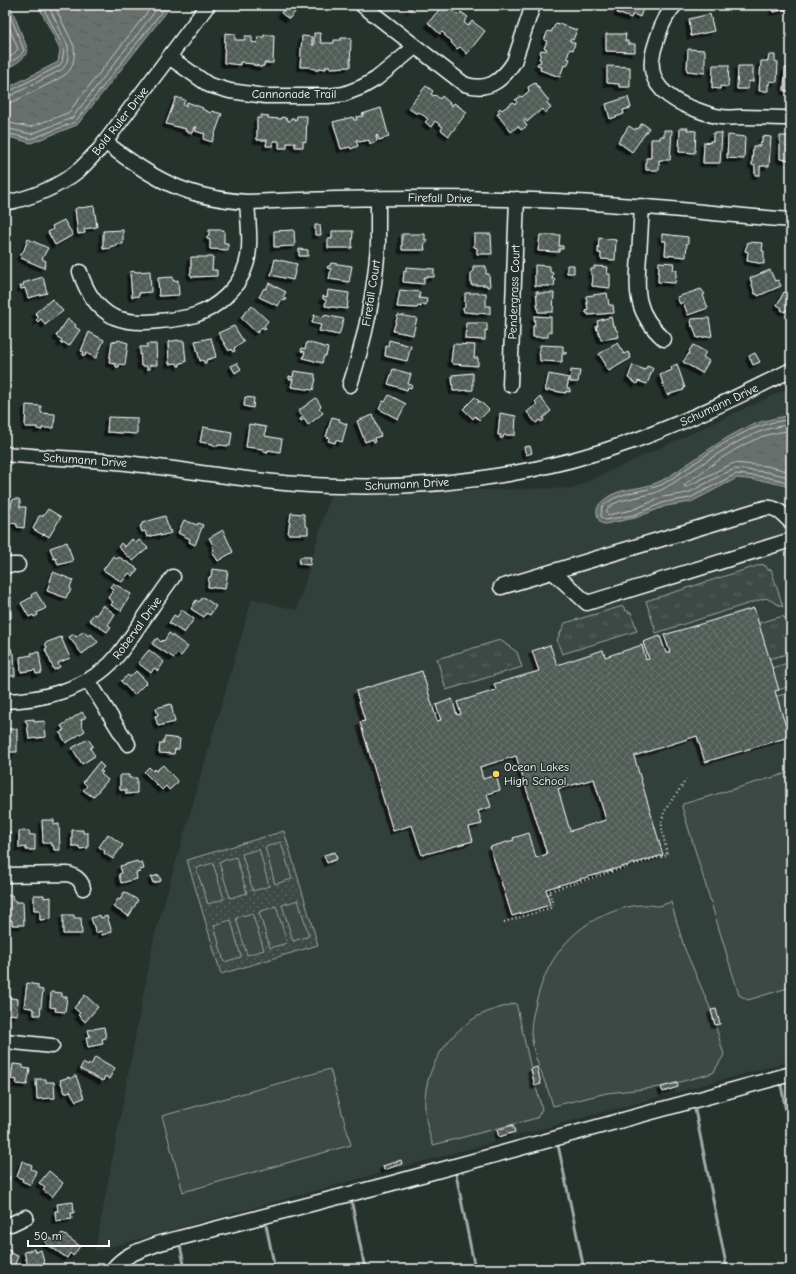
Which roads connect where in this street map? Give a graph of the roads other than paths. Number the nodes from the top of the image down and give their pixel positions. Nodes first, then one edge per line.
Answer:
1 (208, 5) edge
2 (362, 5) edge
3 (533, 5) edge
4 (675, 5) edge
5 (415, 46) junction
6 (168, 56) junction
7 (791, 118) edge
8 (104, 142) junction
9 (378, 198) junction
10 (517, 200) junction
11 (247, 202) junction
12 (5, 203) edge
13 (642, 206) junction
14 (791, 220) edge
15 (80, 272) dead end
16 (664, 340) dead end
17 (791, 370) edge
18 (350, 385) dead end
19 (510, 386) dead end
20 (5, 454) edge
21 (791, 522) edge
22 (791, 540) edge
23 (553, 572) junction
24 (173, 576) dead end
25 (501, 587) dead end
26 (88, 680) junction
27 (5, 701) edge
28 (128, 744) dead end
29 (5, 875) edge
30 (83, 888) dead end
31 (5, 1041) edge
32 (52, 1046) dead end
33 (791, 1074) edge
34 (26, 1217) dead end
35 (5, 1224) edge
36 (113, 1269) edge

1 - 6 street, Bold Ruler Drive
2 - 5 street
3 - 5 street
4 - 7 street
5 - 6 street, Cannonade Trail
6 - 8 street, Bold Ruler Drive
8 - 11 street, Firefall Drive
8 - 12 street, Bold Ruler Drive
9 - 10 street, Firefall Drive
9 - 11 street, Firefall Drive
9 - 18 street, Firefall Court
10 - 13 street, Firefall Drive
10 - 19 street, Pendergrass Court
11 - 15 street
13 - 14 street, Firefall Drive
13 - 16 street
17 - 20 street, Schumann Drive
21 - 23 street
22 - 23 street
23 - 25 street
24 - 26 street, Roberval Drive
26 - 27 street, Roberval Drive
26 - 28 street
29 - 30 street
31 - 32 street
33 - 36 street
34 - 35 street

